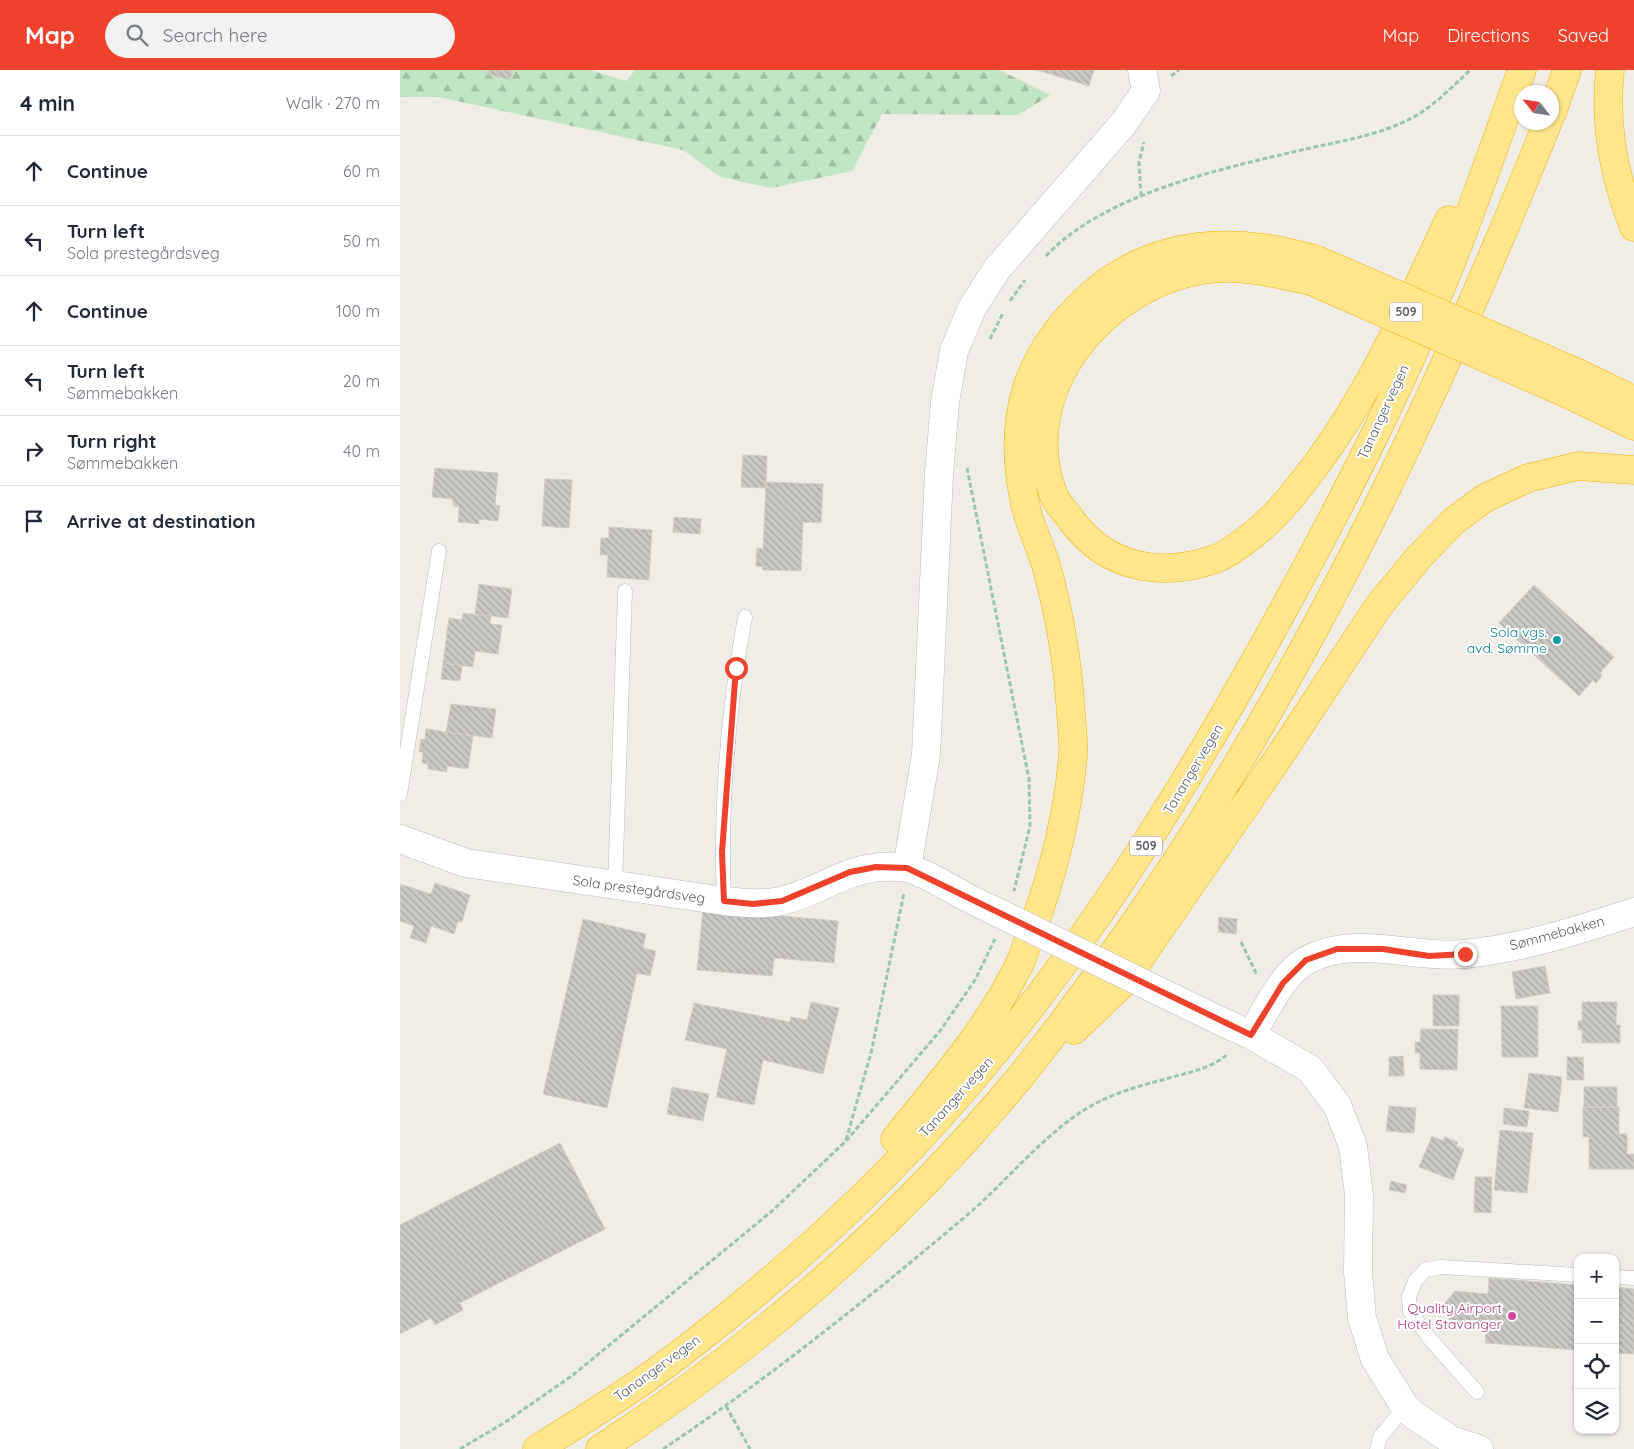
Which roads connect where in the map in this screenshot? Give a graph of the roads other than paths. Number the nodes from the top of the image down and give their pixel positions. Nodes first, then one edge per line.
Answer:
1 (1142, 70) edge
2 (1521, 70) edge
3 (1568, 70) edge
4 (1610, 70) edge
5 (1559, 94) edge
6 (1545, 130) edge
7 (1634, 227) edge
8 (1313, 270) junction
9 (1574, 384) junction
10 (1634, 400) edge
11 (1634, 426) edge
12 (1634, 470) edge
13 (439, 551) dead end
14 (625, 591) dead end
15 (745, 618) dead end
16 (400, 794) edge
17 (400, 839) edge
18 (907, 868) junction
19 (615, 886) junction
20 (724, 901) junction
21 (1634, 912) edge
22 (1251, 1035) junction
23 (1006, 1094) junction
24 (810, 1246) junction
25 (1574, 1275) edge
26 (1619, 1277) edge
27 (1634, 1278) edge
28 (1477, 1392) dead end
29 (1405, 1407) junction
30 (537, 1449) edge
31 (600, 1449) edge
32 (1377, 1449) edge
33 (1479, 1449) edge

1 - 18 street
2 - 8 highway, 509
2 - 24 highway, Tanangervegen / 509
3 - 5 highway
4 - 7 highway
6 - 23 highway, 509
8 - 9 highway, 509, bridge
8 - 24 highway, 509
9 - 10 highway, 509
9 - 11 highway, 509
12 - 23 highway, 509
13 - 16 lane
14 - 19 lane
15 - 20 lane
17 - 19 street, Sola prestegårdsveg
18 - 20 street, Sola prestegårdsveg
18 - 22 street, bridge
19 - 20 street, Sola prestegårdsveg
21 - 22 street, Sømmebakken
22 - 29 street
23 - 31 highway, 509
24 - 30 highway, Tanangervegen / 509
25 - 28 lane
26 - 27 lane
29 - 32 lane
29 - 33 street

